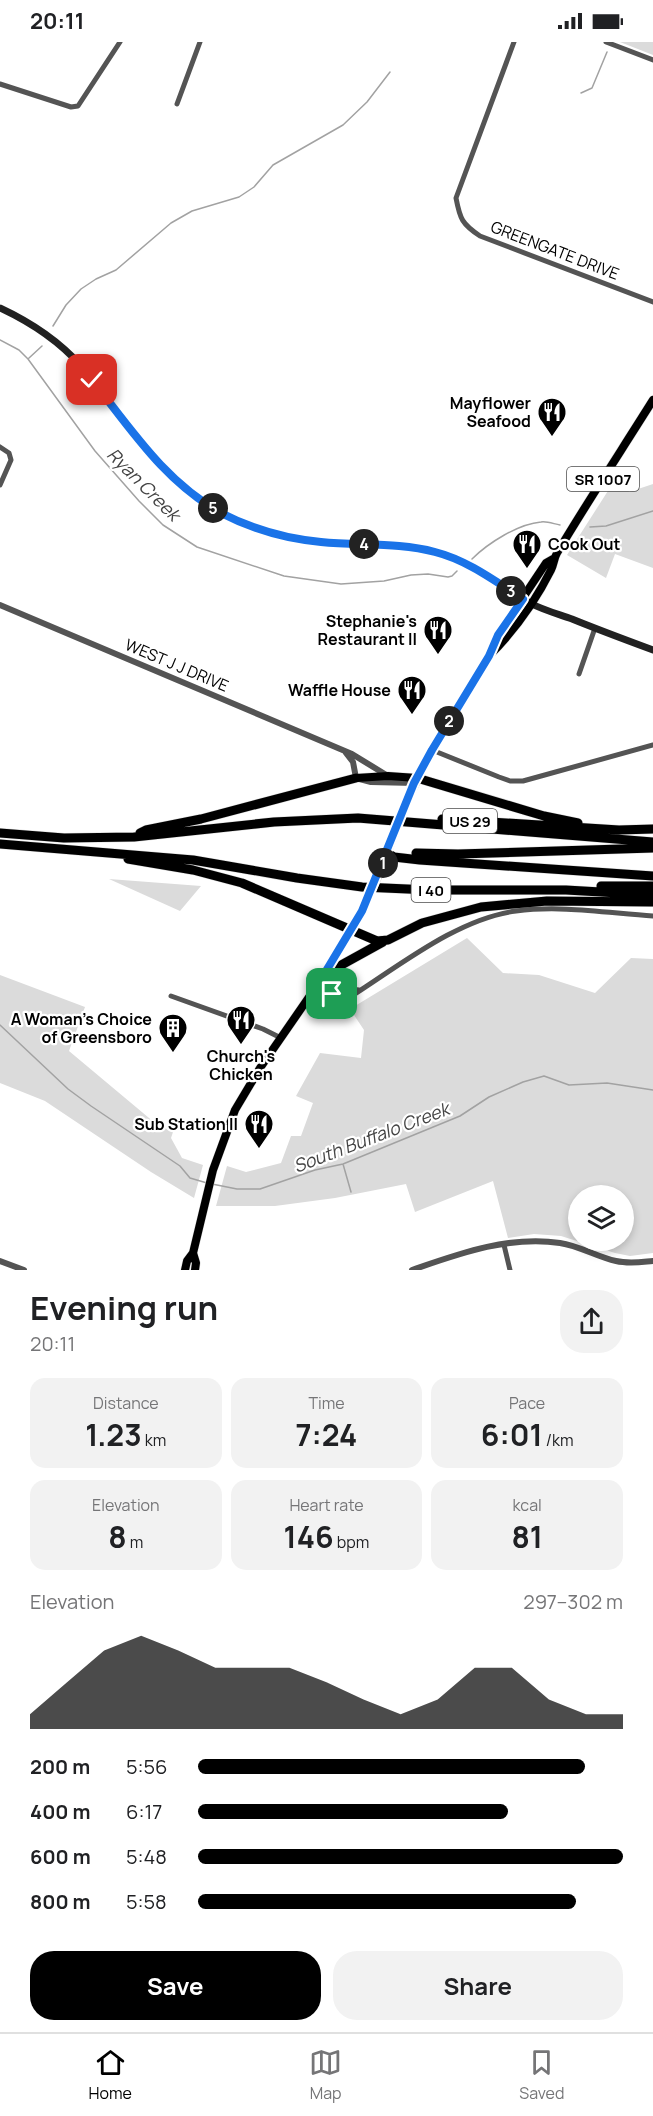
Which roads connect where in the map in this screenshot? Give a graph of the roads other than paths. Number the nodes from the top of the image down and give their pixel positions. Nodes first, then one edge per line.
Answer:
1 (120, 42) edge
2 (200, 42) edge
3 (514, 42) edge
4 (606, 42) edge
5 (653, 60) edge
6 (0, 84) edge
7 (177, 104) dead end
8 (653, 302) edge
9 (0, 308) edge
10 (653, 400) edge
11 (0, 447) edge
12 (0, 485) edge
13 (526, 601) junction
14 (0, 605) edge
15 (595, 628) junction
16 (653, 650) edge
17 (579, 674) dead end
18 (653, 745) edge
19 (432, 750) junction
20 (343, 751) junction
21 (388, 776) junction
22 (356, 778) junction
23 (416, 781) junction
24 (413, 822) junction
25 (653, 829) edge
26 (619, 830) junction
27 (0, 833) edge
28 (134, 837) junction
29 (653, 842) edge
30 (0, 844) edge
31 (653, 848) edge
32 (112, 853) junction
33 (387, 853) junction
34 (653, 876) edge
35 (653, 886) edge
36 (566, 890) junction
37 (653, 896) edge
38 (653, 902) edge
39 (653, 916) edge
40 (351, 931) junction
41 (388, 940) junction
42 (325, 974) junction
43 (317, 986) junction
44 (359, 990) junction
45 (171, 996) dead end
46 (308, 999) junction
47 (281, 1038) junction
48 (504, 1245) junction
49 (193, 1253) junction
50 (0, 1261) edge
51 (653, 1261) edge
52 (24, 1270) edge
53 (185, 1270) edge
54 (195, 1270) edge
55 (412, 1270) edge
56 (510, 1270) edge

1 - 6 street
2 - 7 street
3 - 8 street, GREENGATE DRIVE
4 - 5 street
9 - 13 main road
10 - 13 main road, SR 1007
11 - 12 street
13 - 15 main road
13 - 19 main road, SR 1007
14 - 20 street, WEST J J DRIVE
15 - 16 main road
15 - 17 street
18 - 19 street
19 - 23 main road, SR 1007
20 - 21 street, WEST J J DRIVE
20 - 22 street
21 - 22 main road, WEST J J DRIVE
21 - 23 main road, WEST J J DRIVE
22 - 23 street
22 - 28 highway
23 - 26 highway
23 - 33 main road, SR 1007, bridge
24 - 26 highway, US 29
24 - 28 highway
24 - 29 highway
25 - 26 highway, US 29
27 - 28 highway
30 - 32 highway, I 40
31 - 33 highway
32 - 36 highway, I 40
32 - 40 highway
33 - 34 highway
33 - 40 main road, bridge
35 - 36 highway
36 - 37 highway, I 40
38 - 41 highway
39 - 44 street
40 - 41 highway
40 - 42 main road
41 - 42 highway
42 - 43 main road
43 - 44 street
43 - 46 main road
44 - 46 street
45 - 47 street
46 - 47 main road
47 - 49 main road
48 - 51 street
48 - 55 street
48 - 56 street
49 - 53 main road
49 - 54 main road
50 - 52 street

